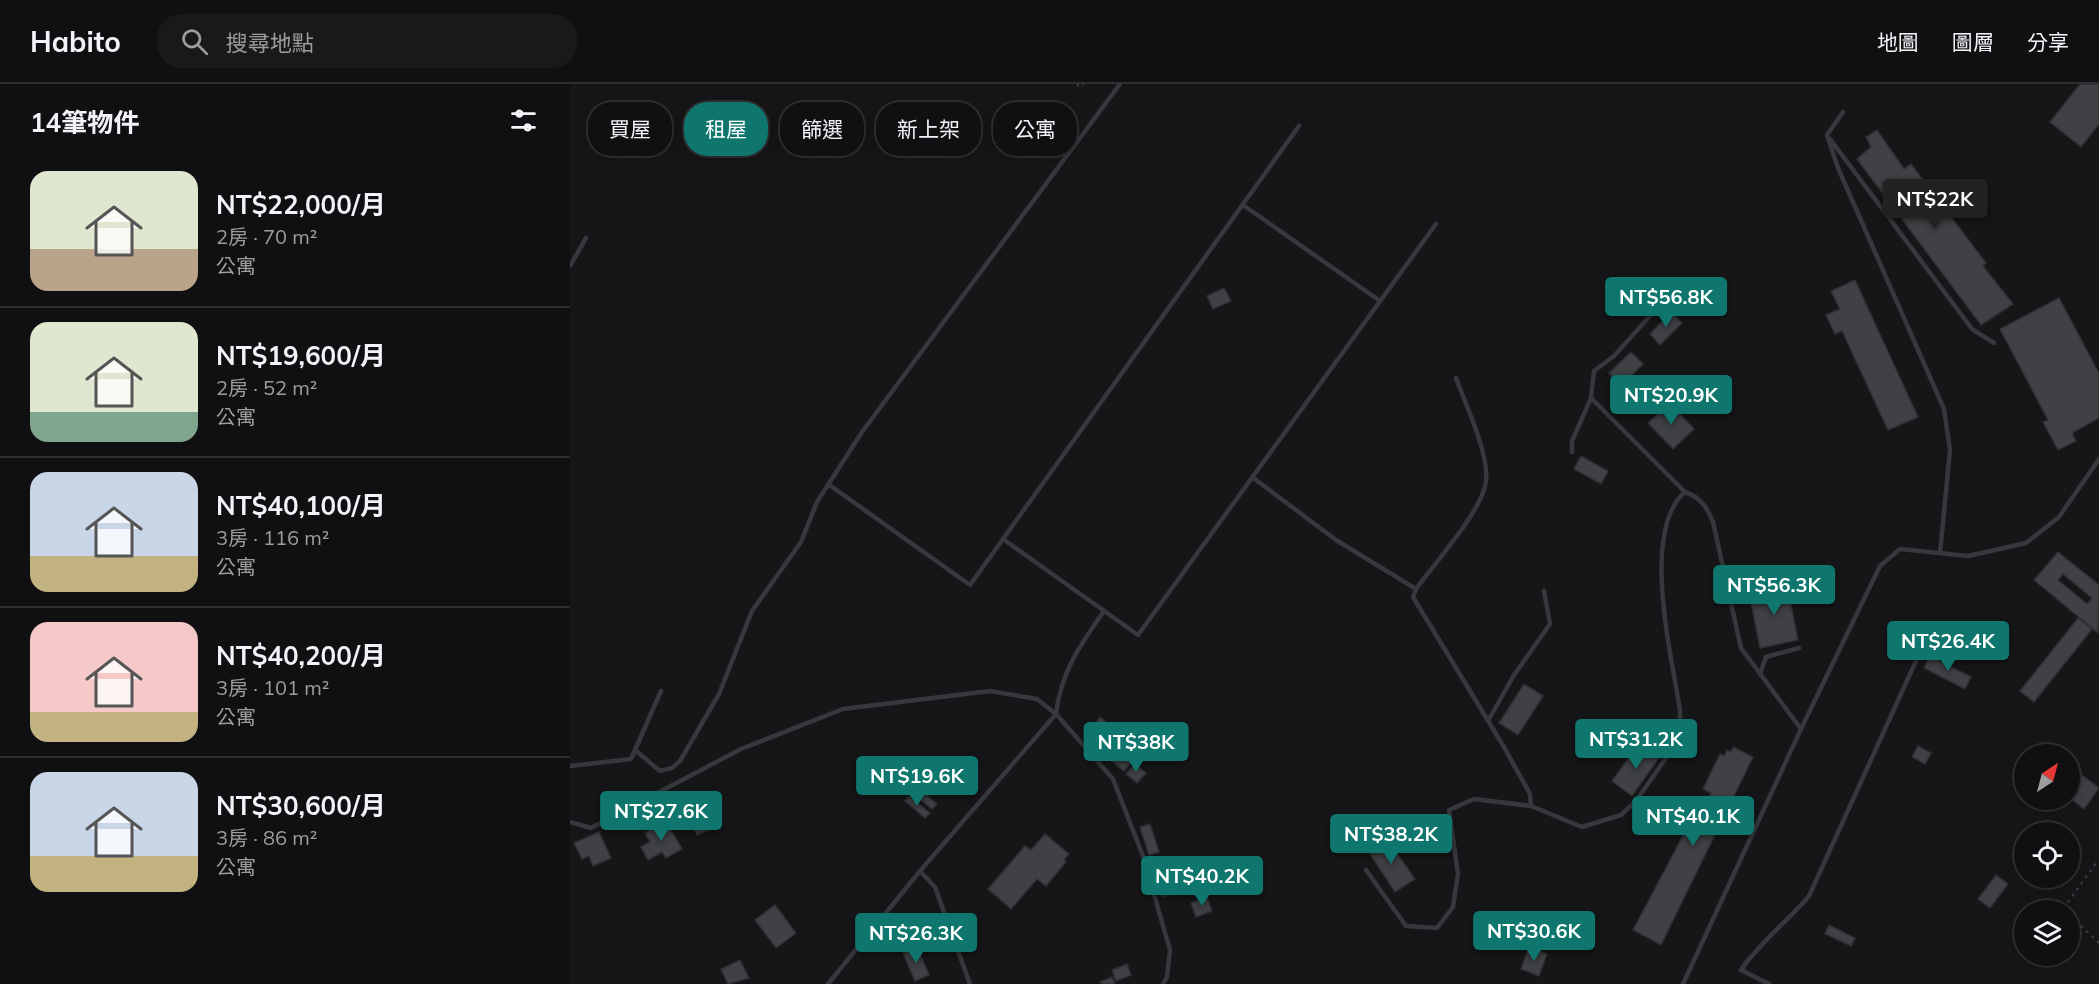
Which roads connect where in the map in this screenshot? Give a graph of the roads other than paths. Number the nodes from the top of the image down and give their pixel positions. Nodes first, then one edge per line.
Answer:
1 (1120, 84) edge
2 (1843, 112) dead end
3 (1299, 126) dead end
4 (1827, 135) junction
5 (1243, 205) junction
6 (1436, 224) dead end
7 (586, 238) dead end
8 (570, 266) edge
9 (1380, 301) junction
10 (1657, 308) dead end
11 (1994, 343) dead end
12 (1456, 378) dead end
13 (1591, 398) junction
14 (1572, 452) dead end
15 (2099, 459) edge
16 (1252, 477) junction
17 (828, 484) junction
18 (1684, 492) junction
19 (1003, 539) junction
20 (1940, 553) junction
21 (1416, 589) junction
22 (1544, 591) dead end
23 (1104, 611) junction
24 (1799, 648) dead end
25 (1916, 661) dead end
26 (1760, 674) junction
27 (661, 691) dead end
28 (1056, 714) junction
29 (1488, 721) junction
30 (1801, 729) junction
31 (635, 750) junction
32 (570, 766) edge
33 (1532, 806) junction
34 (570, 822) edge
35 (1366, 870) dead end
36 (920, 871) junction
37 (828, 984) edge
38 (970, 984) edge
39 (1162, 984) edge
40 (1683, 984) edge
41 (1769, 984) edge

1 - 17 lane
2 - 4 lane
3 - 5 lane
4 - 11 lane
4 - 20 lane
5 - 9 lane
5 - 19 lane
6 - 9 lane
7 - 8 lane
9 - 16 lane
10 - 13 lane
12 - 21 lane
13 - 14 lane
13 - 18 lane
15 - 20 lane
16 - 21 lane
16 - 23 lane
17 - 19 lane
17 - 31 lane
18 - 26 lane
18 - 33 lane
19 - 23 lane
20 - 30 lane
21 - 29 lane
22 - 29 lane
23 - 28 lane
24 - 26 lane
25 - 41 lane
26 - 30 lane
27 - 31 lane
28 - 34 lane
28 - 36 lane
28 - 39 lane
29 - 33 lane
30 - 40 lane
31 - 32 lane
33 - 35 lane
36 - 37 lane
36 - 38 lane

